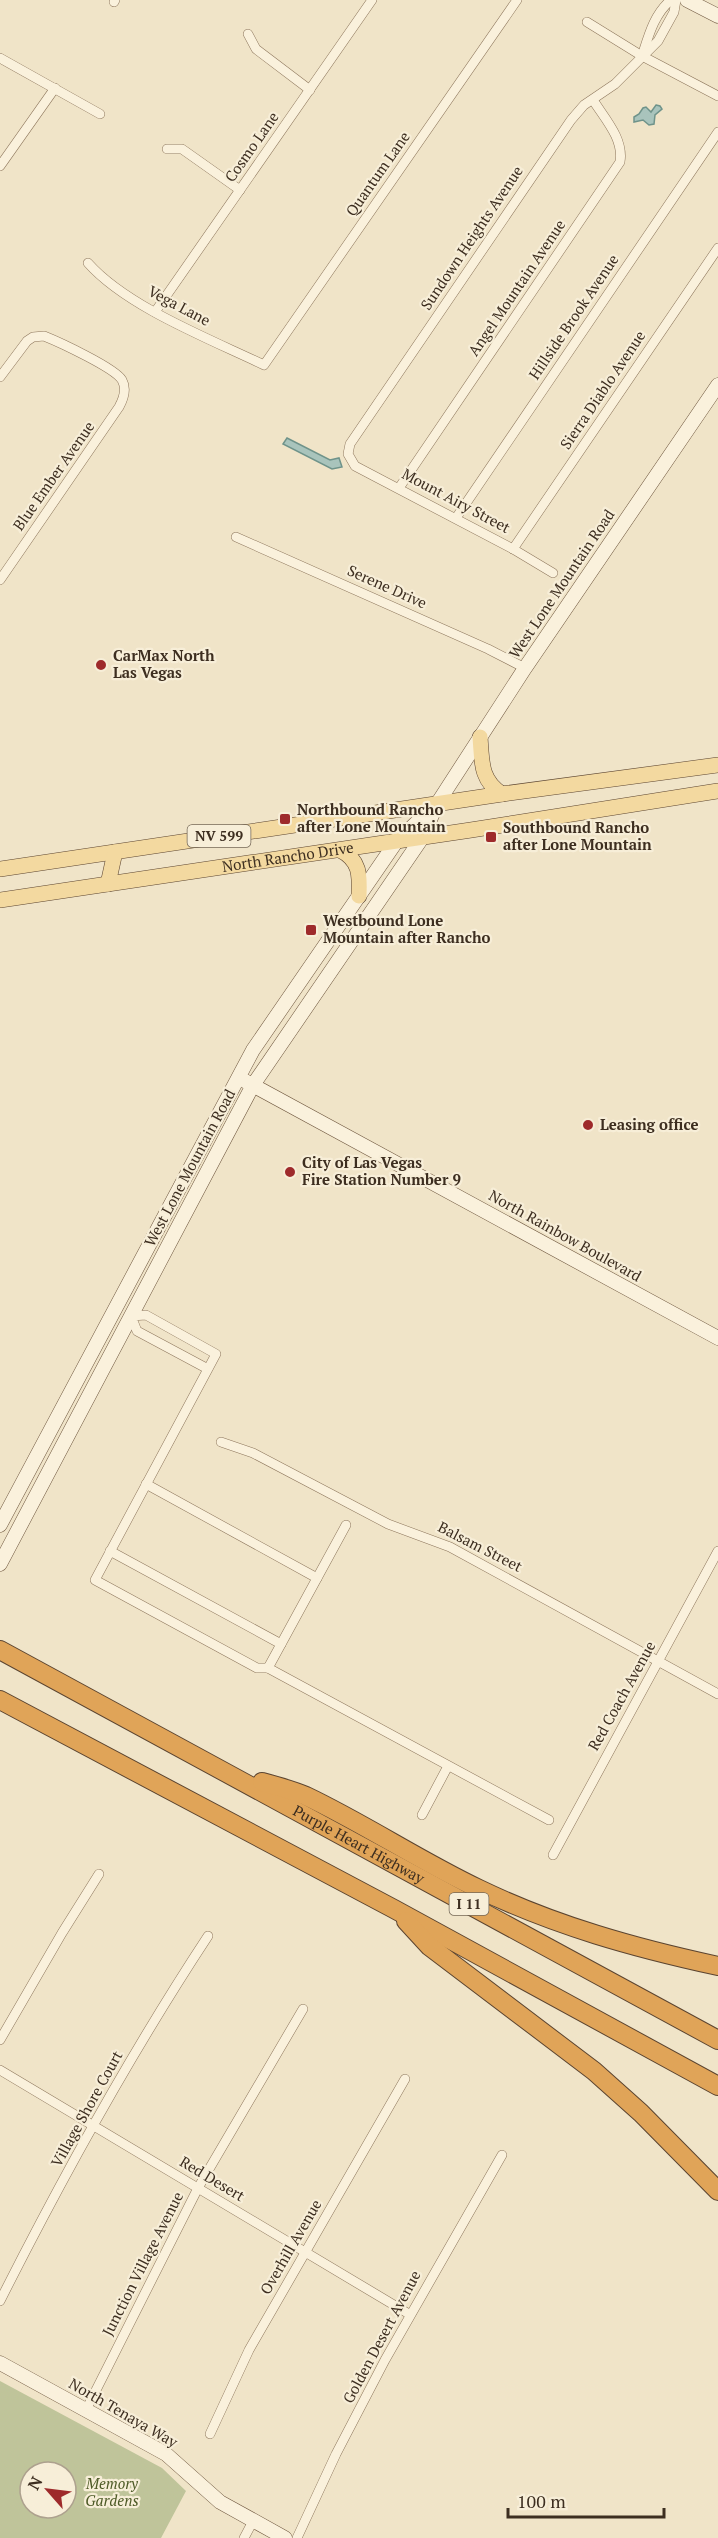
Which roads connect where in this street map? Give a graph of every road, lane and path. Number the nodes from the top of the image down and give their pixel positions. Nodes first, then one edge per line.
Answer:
1 (372, 0) edge
2 (517, 0) edge
3 (671, 0) edge
4 (676, 0) edge
5 (687, 0) edge
6 (718, 16) edge
7 (587, 22) dead end
8 (248, 34) dead end
9 (642, 56) junction
10 (0, 57) edge
11 (55, 88) junction
12 (310, 90) junction
13 (718, 96) edge
14 (593, 100) junction
15 (100, 114) dead end
16 (718, 132) edge
17 (167, 149) dead end
18 (0, 166) edge
19 (240, 190) junction
20 (718, 248) edge
21 (88, 263) dead end
22 (156, 312) junction
23 (264, 365) joint
24 (0, 377) edge
25 (718, 385) edge
26 (348, 454) joint
27 (399, 488) junction
28 (456, 518) junction
29 (236, 537) dead end
30 (513, 549) junction
31 (553, 573) dead end
32 (0, 580) edge
33 (525, 668) junction
34 (480, 737) junction
35 (718, 765) edge
36 (718, 791) edge
37 (502, 794) junction
38 (437, 804) junction
39 (422, 838) junction
40 (396, 842) junction
41 (340, 850) junction
42 (115, 852) junction
43 (0, 869) edge
44 (108, 885) junction
45 (359, 896) junction
46 (0, 900) edge
47 (238, 1077) junction
48 (253, 1085) junction
49 (204, 1139) junction
50 (219, 1147) junction
51 (193, 1161) junction
52 (207, 1170) junction
53 (162, 1219) junction
54 (177, 1227) junction
55 (155, 1232) junction
56 (170, 1240) junction
57 (132, 1275) junction
58 (147, 1284) junction
59 (115, 1308) junction
60 (131, 1316) junction
61 (718, 1338) edge
62 (208, 1369) junction
63 (221, 1442) dead end
64 (146, 1484) junction
65 (0, 1525) edge
66 (346, 1525) dead end
67 (110, 1551) junction
68 (718, 1551) edge
69 (0, 1564) edge
70 (317, 1578) junction
71 (281, 1644) junction
72 (0, 1650) edge
73 (658, 1661) junction
74 (268, 1668) junction
75 (718, 1694) edge
76 (0, 1700) edge
77 (448, 1766) junction
78 (221, 1768) junction
79 (422, 1815) dead end
80 (549, 1820) dead end
81 (553, 1854) dead end
82 (99, 1874) dead end
83 (394, 1909) junction
84 (208, 1936) dead end
85 (718, 1966) edge
86 (303, 2009) dead end
87 (0, 2040) edge
88 (718, 2040) edge
89 (0, 2070) edge
90 (405, 2079) dead end
91 (718, 2086) edge
92 (94, 2127) junction
93 (502, 2155) dead end
94 (198, 2188) junction
95 (718, 2191) edge
96 (305, 2252) junction
97 (0, 2301) edge
98 (409, 2314) junction
99 (0, 2362) edge
100 (86, 2410) junction
101 (210, 2434) dead end
102 (253, 2521) junction
103 (244, 2538) edge
104 (285, 2538) edge
105 (297, 2538) edge

1 - 12 street, Cosmo Lane
2 - 23 street, Quantum Lane
3 - 9 street, Sundown Heights Avenue
4 - 9 street, Sundown Heights Avenue
5 - 6 main road
7 - 9 street
8 - 12 street
9 - 13 street
9 - 14 street, Sundown Heights Avenue
10 - 11 street
11 - 15 street
11 - 18 street
12 - 19 street, Cosmo Lane
14 - 26 street, Sundown Heights Avenue
14 - 27 street, Angel Mountain Avenue
16 - 28 street, Hillside Brook Avenue
17 - 19 street
19 - 22 street, Cosmo Lane
20 - 30 street, Sierra Diablo Avenue
21 - 22 street, Vega Lane
22 - 23 street, Vega Lane
24 - 32 street, Blue Ember Avenue
25 - 33 main road, West Lone Mountain Road
26 - 27 street, Mount Airy Street
27 - 28 street, Mount Airy Street
28 - 30 street, Mount Airy Street
29 - 33 street, Serene Drive
30 - 31 street, Mount Airy Street
33 - 34 main road, West Lone Mountain Road
34 - 37 main road
34 - 38 main road, West Lone Mountain Road
35 - 37 main road, North Rancho Drive / NV 599
36 - 39 main road, North Rancho Drive / NV 599
37 - 38 main road, North Rancho Drive / NV 599
38 - 39 main road, West Lone Mountain Road
38 - 40 main road, West Lone Mountain Road
38 - 42 main road, North Rancho Drive / NV 599
39 - 40 main road, North Rancho Drive / NV 599
39 - 48 main road, West Lone Mountain Road
40 - 41 main road, North Rancho Drive / NV 599
40 - 45 main road, West Lone Mountain Road
41 - 44 main road, North Rancho Drive / NV 599
41 - 45 main road
42 - 43 main road, North Rancho Drive / NV 599
42 - 44 main road
44 - 46 main road, North Rancho Drive / NV 599
45 - 47 main road, West Lone Mountain Road
47 - 48 main road, North Rainbow Boulevard
47 - 49 main road, West Lone Mountain Road
48 - 50 main road, West Lone Mountain Road
48 - 61 main road, North Rainbow Boulevard
49 - 50 main road
49 - 51 main road, West Lone Mountain Road
50 - 52 main road, West Lone Mountain Road
51 - 52 main road
51 - 53 main road, West Lone Mountain Road
52 - 54 main road, West Lone Mountain Road
53 - 54 main road
53 - 55 main road, West Lone Mountain Road
54 - 56 main road, West Lone Mountain Road
55 - 56 main road
55 - 57 main road, West Lone Mountain Road
56 - 58 main road, West Lone Mountain Road
57 - 58 main road
57 - 59 main road, West Lone Mountain Road
58 - 60 main road, West Lone Mountain Road
59 - 60 main road
59 - 65 main road, West Lone Mountain Road
60 - 62 street
60 - 62 street
60 - 69 main road, West Lone Mountain Road
62 - 64 street
63 - 73 street, Balsam Street
64 - 67 street
64 - 70 street
66 - 70 street
67 - 71 street
67 - 74 street
68 - 73 street, Red Coach Avenue
70 - 71 street
71 - 74 street
72 - 78 highway, Purple Heart Highway / I 11
73 - 75 street, Balsam Street
73 - 81 street, Red Coach Avenue
74 - 77 street
76 - 83 highway, I 11
77 - 79 street
77 - 80 street
78 - 85 highway
78 - 88 highway, Purple Heart Highway / I 11
82 - 87 street
83 - 91 highway, I 11
83 - 95 highway
84 - 92 street, Village Shore Court
86 - 94 street, Junction Village Avenue
89 - 92 street, Red Desert
90 - 96 street, Overhill Avenue
92 - 94 street, Red Desert
92 - 97 street, Village Shore Court
93 - 98 street, Golden Desert Avenue
94 - 96 street, Red Desert
94 - 100 street, Junction Village Avenue
96 - 98 street, Red Desert
96 - 101 street, Overhill Avenue
98 - 105 street, Golden Desert Avenue
99 - 100 main road, North Tenaya Way
100 - 102 main road, North Tenaya Way
102 - 103 street
102 - 104 main road, North Tenaya Way

